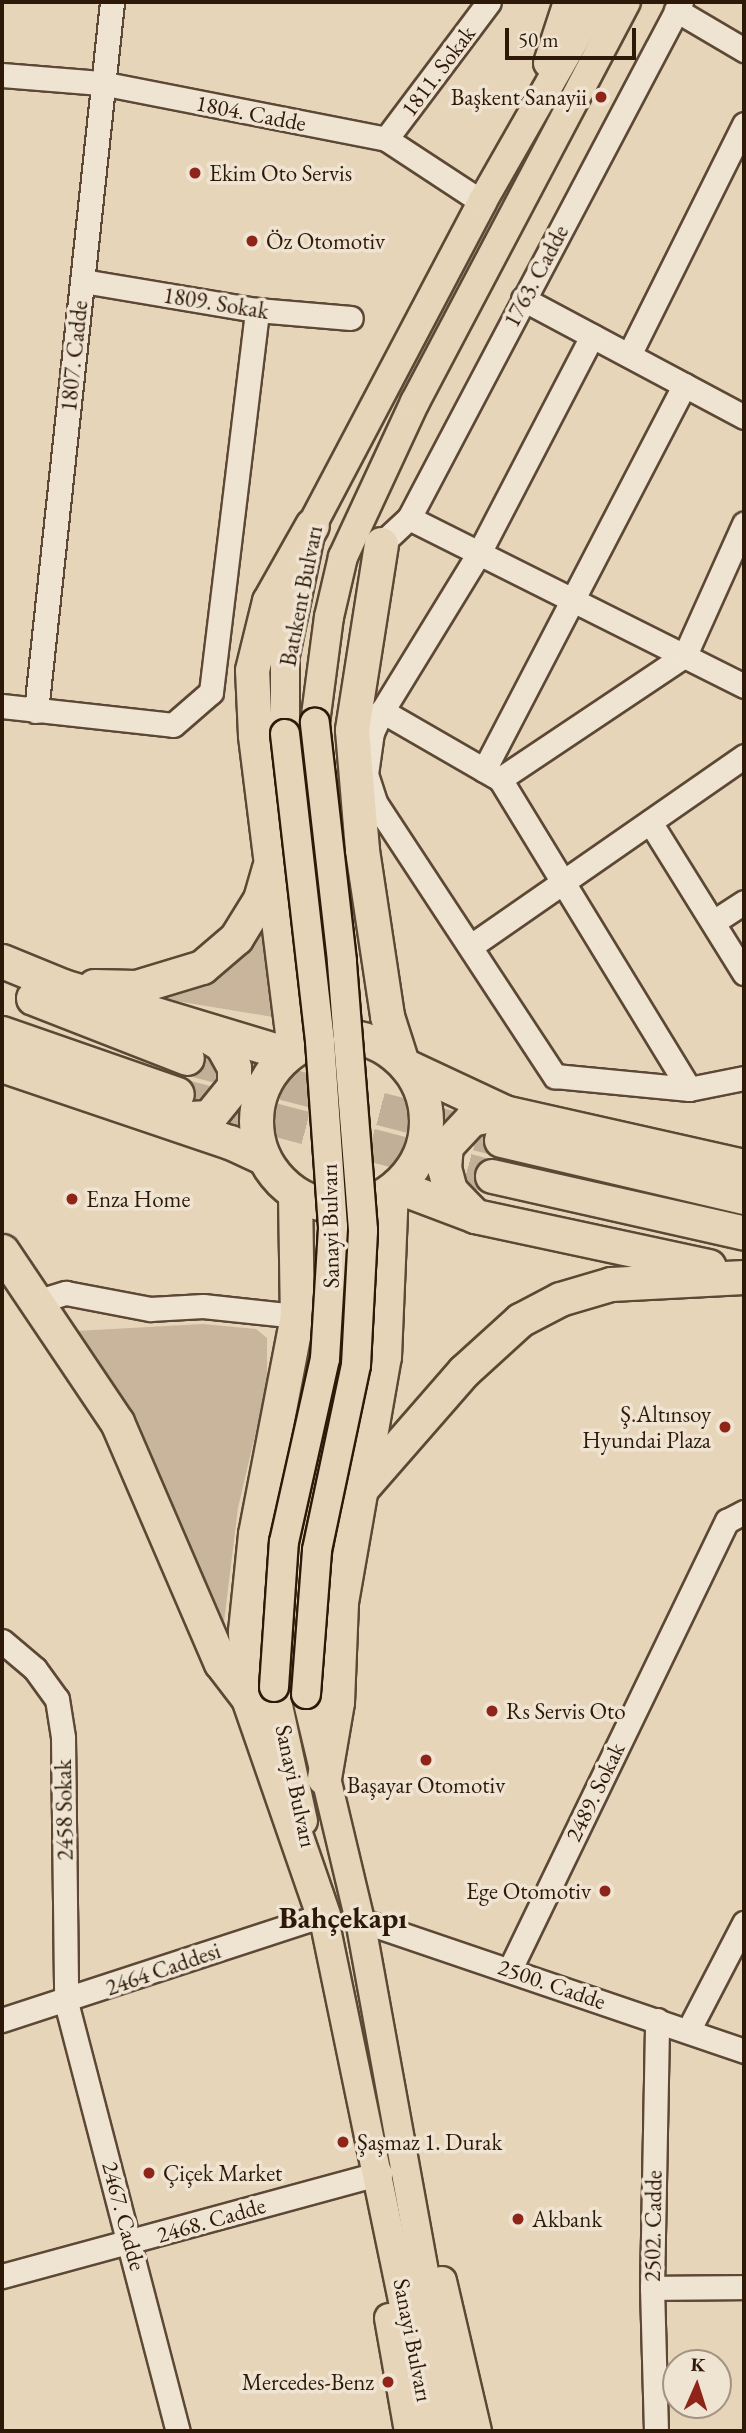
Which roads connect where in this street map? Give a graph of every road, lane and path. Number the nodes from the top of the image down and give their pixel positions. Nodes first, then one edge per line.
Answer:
1 (112, 2) edge
2 (489, 2) edge
3 (568, 2) edge
4 (596, 2) edge
5 (626, 2) edge
6 (643, 2) edge
7 (678, 6) edge
8 (744, 50) edge
9 (590, 74) junction
10 (2, 75) edge
11 (101, 83) junction
12 (531, 116) junction
13 (744, 124) edge
14 (386, 139) junction
15 (482, 202) junction
16 (83, 281) junction
17 (523, 299) junction
18 (257, 310) junction
19 (351, 318) dead end
20 (592, 336) junction
21 (629, 355) junction
22 (684, 385) junction
23 (744, 417) edge
24 (409, 518) junction
25 (744, 524) edge
26 (312, 525) junction
27 (381, 544) junction
28 (479, 553) junction
29 (573, 600) junction
30 (329, 617) junction
31 (685, 655) junction
32 (744, 686) edge
33 (2, 706) edge
34 (36, 710) junction
35 (382, 711) junction
36 (744, 756) edge
37 (492, 775) junction
38 (650, 821) junction
39 (272, 859) junction
40 (563, 879) junction
41 (744, 902) edge
42 (715, 921) junction
43 (471, 946) junction
44 (2, 961) edge
45 (744, 974) edge
46 (2, 985) edge
47 (63, 986) junction
48 (176, 1021) junction
49 (2, 1032) edge
50 (291, 1051) junction
51 (187, 1058) tunnel mouth
52 (404, 1063) junction
53 (2, 1066) edge
54 (744, 1078) edge
55 (689, 1089) junction
56 (177, 1094) tunnel mouth
57 (148, 1115) junction
58 (502, 1126) junction
59 (327, 1134) joint
60 (356, 1135) joint
61 (262, 1157) junction
62 (744, 1166) edge
63 (492, 1176) tunnel mouth
64 (394, 1189) junction
65 (295, 1194) junction
66 (744, 1197) edge
67 (475, 1216) junction
68 (744, 1233) edge
69 (2, 1251) edge
70 (744, 1275) edge
71 (391, 1278) junction
72 (298, 1279) junction
73 (39, 1301) junction
74 (297, 1316) junction
75 (360, 1489) junction
76 (744, 1512) edge
77 (2, 1642) edge
78 (261, 1693) junction
79 (324, 1778) junction
80 (323, 1916) junction
81 (360, 1920) junction
82 (744, 1923) edge
83 (510, 1969) junction
84 (66, 2002) junction
85 (2, 2020) edge
86 (657, 2020) junction
87 (688, 2031) junction
88 (744, 2051) edge
89 (380, 2173) junction
90 (409, 2177) junction
91 (131, 2242) junction
92 (2, 2276) edge
93 (744, 2287) edge
94 (652, 2288) junction
95 (178, 2431) edge
96 (409, 2431) edge
97 (430, 2431) edge
98 (453, 2431) edge
99 (477, 2431) edge
100 (656, 2431) edge

1 - 11 street, 1807. Cadde
2 - 14 street, 1811. Sokak
3 - 12 main road
4 - 12 main road, Batıkent Bulvarı
5 - 9 main road, Batıkent Bulvarı
6 - 9 main road
7 - 8 street
7 - 17 street, 1763. Cadde
9 - 30 main road, Batıkent Bulvarı
10 - 11 street, 1804. Cadde
11 - 14 street, 1804. Cadde
11 - 16 street, 1807. Cadde
12 - 15 main road, Batıkent Bulvarı
13 - 21 street
14 - 15 street, 1804. Cadde
15 - 26 main road, Batıkent Bulvarı
16 - 18 street, 1809. Sokak
16 - 34 street, 1807. Cadde
17 - 20 street
17 - 24 street, 1763. Cadde
18 - 19 street, 1809. Sokak
18 - 34 street
20 - 21 street
20 - 28 street
21 - 22 street
22 - 23 street
22 - 29 street
24 - 27 street, 1763. Cadde
24 - 28 street
25 - 31 street
26 - 39 highway
26 - 59 main road, Batıkent Bulvarı, bridge
27 - 30 main road
27 - 52 highway
28 - 29 street
28 - 35 street
29 - 31 street
29 - 37 street
30 - 60 main road, Batıkent Bulvarı, bridge
31 - 32 street
31 - 37 street
33 - 34 street
35 - 37 street
35 - 43 street
36 - 38 street
37 - 40 street
38 - 40 street
38 - 42 street
39 - 47 highway
39 - 50 highway
40 - 43 street
40 - 55 street
41 - 42 street
42 - 45 street
43 - 55 street
44 - 47 highway
46 - 51 highway
47 - 48 highway
48 - 50 highway
48 - 57 highway
49 - 56 highway
50 - 52 highway
50 - 61 highway
52 - 58 highway
52 - 64 highway
53 - 57 highway
54 - 55 street
57 - 61 highway
58 - 62 highway
58 - 66 highway
58 - 67 highway
59 - 78 main road, Sanayi Bulvarı, bridge
60 - 79 main road, Sanayi Bulvarı, bridge
61 - 65 highway
63 - 68 highway
64 - 65 highway
64 - 67 highway
64 - 71 highway
65 - 72 highway
67 - 70 highway
69 - 73 highway
70 - 75 highway
71 - 72 highway
71 - 75 highway
72 - 74 highway
73 - 74 street
73 - 78 highway
74 - 78 highway
75 - 79 highway
76 - 83 street, 2489. Sokak
77 - 84 street, 2458 Sokak
78 - 80 highway
79 - 81 main road, Sanayi Bulvarı
80 - 84 street, 2464 Caddesi
80 - 89 main road, Sanayi Bulvarı
81 - 83 street, 2500. Cadde
81 - 90 main road, Sanayi Bulvarı
82 - 87 street
83 - 86 street, 2500. Cadde
84 - 85 street, 2464 Caddesi
84 - 91 street, 2467. Cadde
86 - 87 street, 2500. Cadde
86 - 94 street, 2502. Cadde
87 - 88 street, 2500. Cadde
89 - 91 street, 2468. Cadde
89 - 96 main road
89 - 97 main road, Sanayi Bulvarı
90 - 98 main road, Sanayi Bulvarı
90 - 99 main road
91 - 92 street, 2468. Cadde
91 - 95 street, 2467. Cadde
93 - 94 street
94 - 100 street, 2502. Cadde

